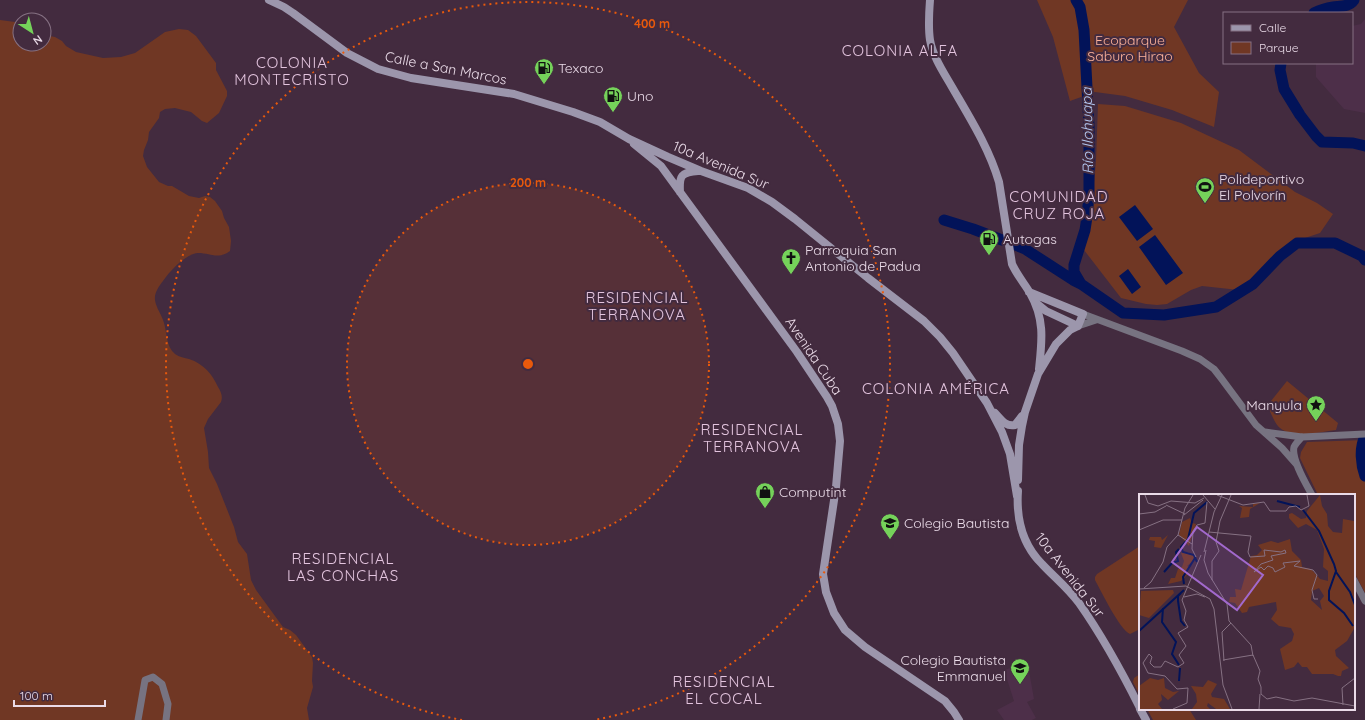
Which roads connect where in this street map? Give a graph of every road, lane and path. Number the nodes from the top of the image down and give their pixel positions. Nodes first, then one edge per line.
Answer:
1 (269, 0) edge
2 (930, 0) edge
3 (629, 139) junction
4 (701, 171) junction
5 (680, 192) junction
6 (1029, 292) junction
7 (1035, 302) junction
8 (1083, 314) junction
9 (1096, 320) junction
10 (1078, 326) junction
11 (1038, 374) junction
12 (987, 403) junction
13 (1025, 412) junction
14 (1265, 432) junction
15 (1365, 434) edge
16 (1302, 438) junction
17 (1297, 465) junction
18 (1312, 494) edge
19 (1017, 496) junction
20 (1355, 582) edge
21 (1365, 601) edge
22 (1139, 707) edge
23 (1141, 710) edge
24 (138, 720) edge
25 (166, 720) edge
26 (959, 720) edge
27 (1146, 720) edge

1 - 3 main road, Calle a San Marcos
2 - 6 main road
3 - 4 main road, 10a Avenida Sur
3 - 5 main road, Avenida Cuba
4 - 5 main road
4 - 12 main road, 10a Avenida Sur
5 - 26 main road, Avenida Cuba
6 - 7 main road
6 - 8 main road
7 - 10 main road
7 - 11 main road
8 - 9 street
8 - 10 main road
9 - 10 street
9 - 14 street
10 - 11 main road
11 - 13 main road
12 - 13 main road, 10a Avenida Sur
12 - 19 main road, 10a Avenida Sur
13 - 19 main road, 10a Avenida Sur
14 - 16 street
14 - 17 street
15 - 16 street
16 - 17 street
17 - 18 street
19 - 22 main road, 10a Avenida Sur
20 - 21 street
23 - 27 main road, 10a Avenida Sur
24 - 25 street

